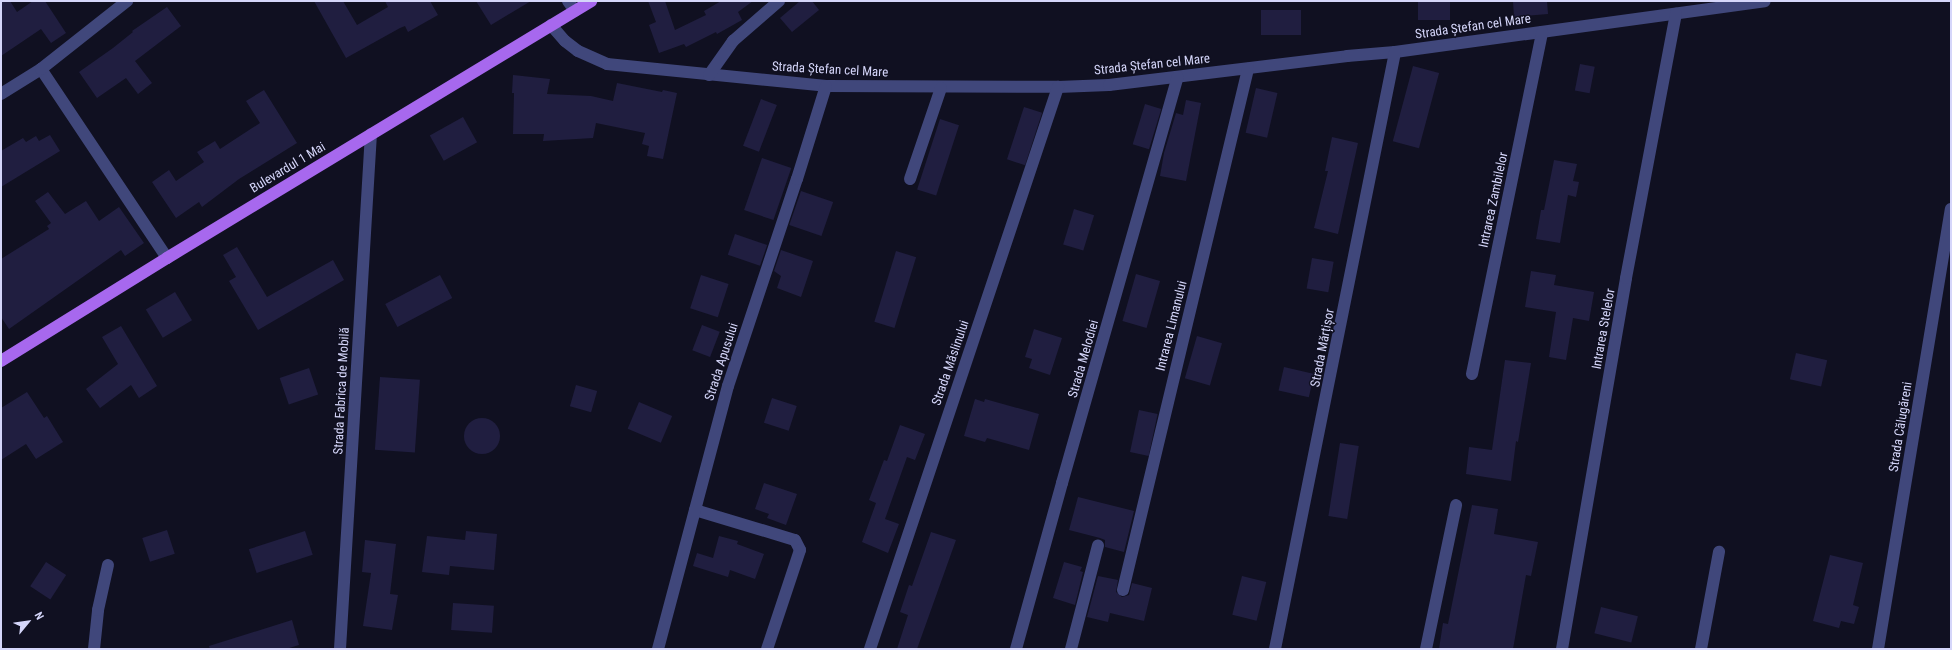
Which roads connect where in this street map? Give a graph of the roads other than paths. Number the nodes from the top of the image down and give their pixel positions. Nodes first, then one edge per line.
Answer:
1 (127, 1) edge
2 (591, 1) edge
3 (780, 1) edge
4 (1765, 1) edge
5 (572, 6) edge
6 (1676, 14) junction
7 (551, 25) junction
8 (1542, 32) junction
9 (1395, 52) junction
10 (41, 69) junction
11 (1248, 69) junction
12 (709, 75) junction
13 (1178, 77) junction
14 (826, 86) junction
15 (1058, 87) junction
16 (941, 88) junction
17 (1, 94) edge
18 (371, 134) junction
19 (910, 179) dead end
20 (1951, 209) edge
21 (167, 258) junction
22 (1, 361) edge
23 (1472, 374) dead end
24 (1456, 505) dead end
25 (695, 510) junction
26 (1098, 545) dead end
27 (1719, 552) dead end
28 (108, 565) dead end
29 (1123, 590) dead end
30 (94, 649) edge
31 (340, 649) edge
32 (658, 649) edge
33 (767, 649) edge
34 (870, 649) edge
35 (1016, 649) edge
36 (1071, 649) edge
37 (1275, 649) edge
38 (1426, 649) edge
39 (1562, 649) edge
40 (1701, 649) edge
41 (1878, 649) edge

1 - 10 street
2 - 5 main road, Bulevardul 1 Mai
3 - 12 street
4 - 6 street, Strada Ștefan cel Mare
5 - 7 main road, Bulevardul 1 Mai
6 - 8 street, Strada Ștefan cel Mare
6 - 39 street, Intrarea Stelelor
7 - 12 street, Strada Ștefan cel Mare
7 - 18 main road, Bulevardul 1 Mai
8 - 9 street, Strada Ștefan cel Mare
8 - 23 street, Intrarea Zambilelor
9 - 11 street, Strada Ștefan cel Mare
9 - 37 street, Strada Mărțișor
10 - 17 street
10 - 21 street
11 - 13 street, Strada Ștefan cel Mare
11 - 29 street, Intrarea Limanului
12 - 14 street, Strada Ștefan cel Mare
13 - 15 street, Strada Ștefan cel Mare
13 - 35 street, Strada Melodiei
14 - 16 street, Strada Ștefan cel Mare
14 - 25 street, Strada Apusului
15 - 16 street, Strada Ștefan cel Mare
15 - 34 street, Strada Măslinului
16 - 19 street
18 - 21 main road, Bulevardul 1 Mai
18 - 31 street, Strada Fabrica de Mobilă
20 - 41 street, Strada Călugăreni
21 - 22 main road, Bulevardul 1 Mai
24 - 38 street
25 - 32 street, Strada Apusului
25 - 33 street
26 - 36 street
27 - 40 street
28 - 30 street

